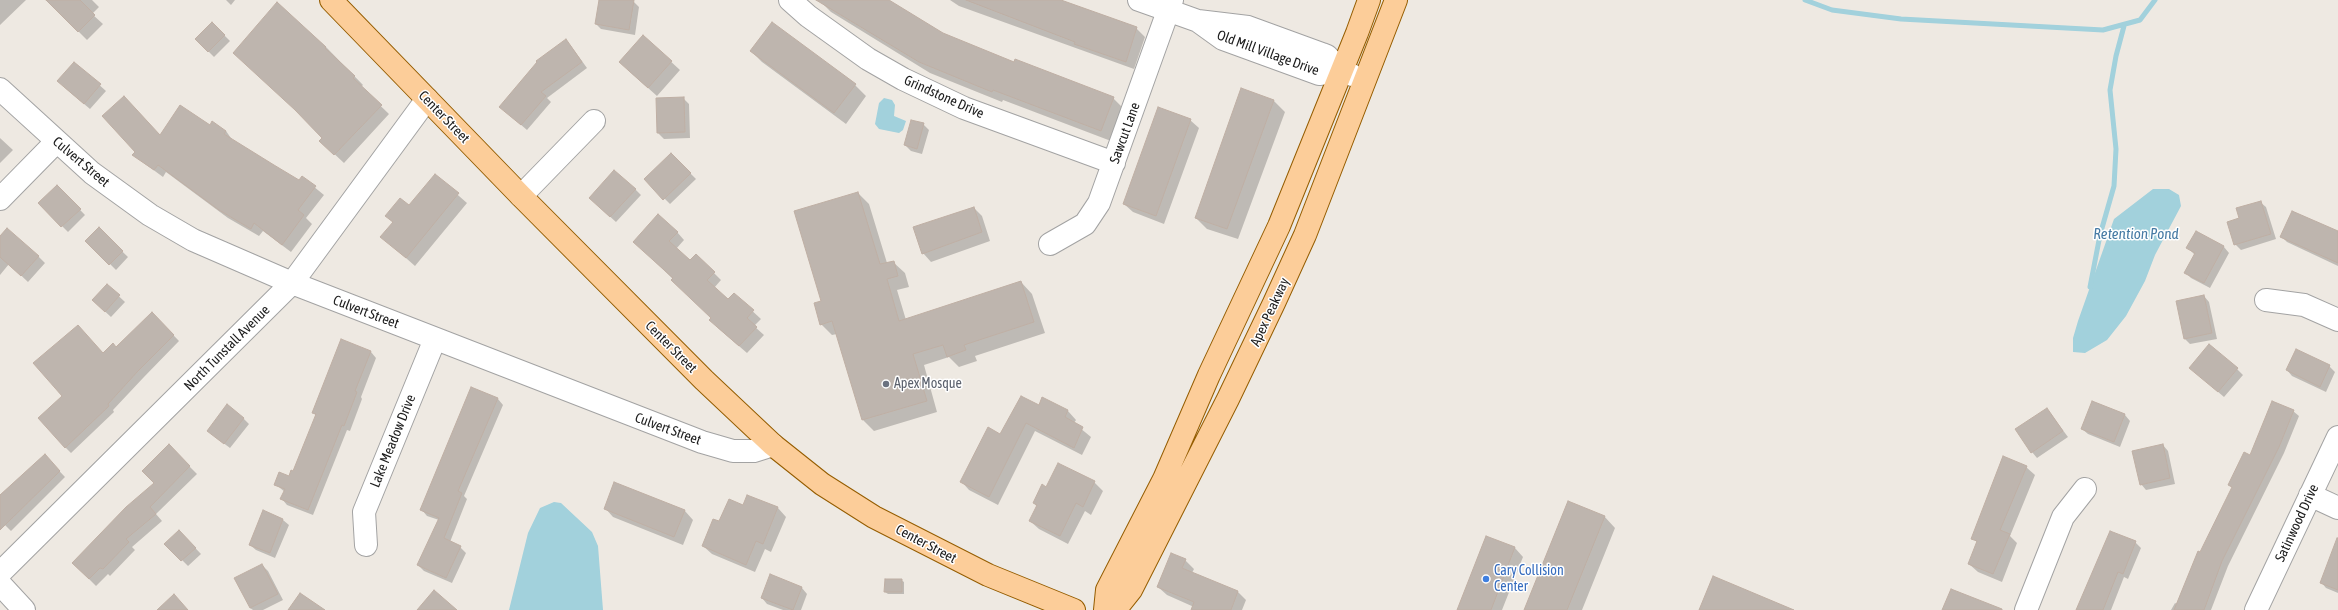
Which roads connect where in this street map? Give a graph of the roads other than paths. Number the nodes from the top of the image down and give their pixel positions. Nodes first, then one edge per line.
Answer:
1 (331, 0) edge
2 (790, 0) edge
3 (1139, 0) edge
4 (1368, 0) edge
5 (1396, 0) edge
6 (1170, 5) edge
7 (1341, 71) junction
8 (1366, 81) junction
9 (0, 89) edge
10 (427, 99) junction
11 (594, 121) dead end
12 (56, 142) junction
13 (1114, 163) junction
14 (521, 196) junction
15 (0, 199) edge
16 (1050, 244) dead end
17 (292, 283) junction
18 (2266, 300) dead end
19 (2338, 320) edge
20 (435, 339) junction
21 (2338, 437) edge
22 (773, 445) junction
23 (2084, 489) dead end
24 (2310, 495) junction
25 (2338, 508) edge
26 (366, 546) dead end
27 (0, 573) edge
28 (0, 584) edge
29 (24, 610) edge
30 (1074, 610) edge
31 (1105, 610) edge
32 (1115, 610) edge
33 (2026, 610) edge
34 (2256, 610) edge

1 - 10 main road, Center Street
2 - 13 street, Grindstone Drive
3 - 6 street, Old Mill Village Drive
4 - 7 main road, Apex Peakway
5 - 8 main road, Apex Peakway
6 - 7 street, Old Mill Village Drive
6 - 13 street, Sawcut Lane
7 - 8 street, Old Mill Village Drive
7 - 31 main road, Apex Peakway
8 - 32 main road, Apex Peakway
9 - 12 street, Culvert Street
10 - 14 main road, Center Street
10 - 17 street, North Tunstall Avenue
11 - 14 street
12 - 15 street
12 - 17 street, Culvert Street
13 - 16 street, Sawcut Lane
14 - 22 main road, Center Street
17 - 20 street, Culvert Street
17 - 27 street, North Tunstall Avenue
18 - 19 street
20 - 22 street, Culvert Street
20 - 26 street, Lake Meadow Drive
21 - 24 street, Satinwood Drive
22 - 30 main road, Center Street
23 - 33 street
24 - 25 street
24 - 34 street, Satinwood Drive
28 - 29 street

